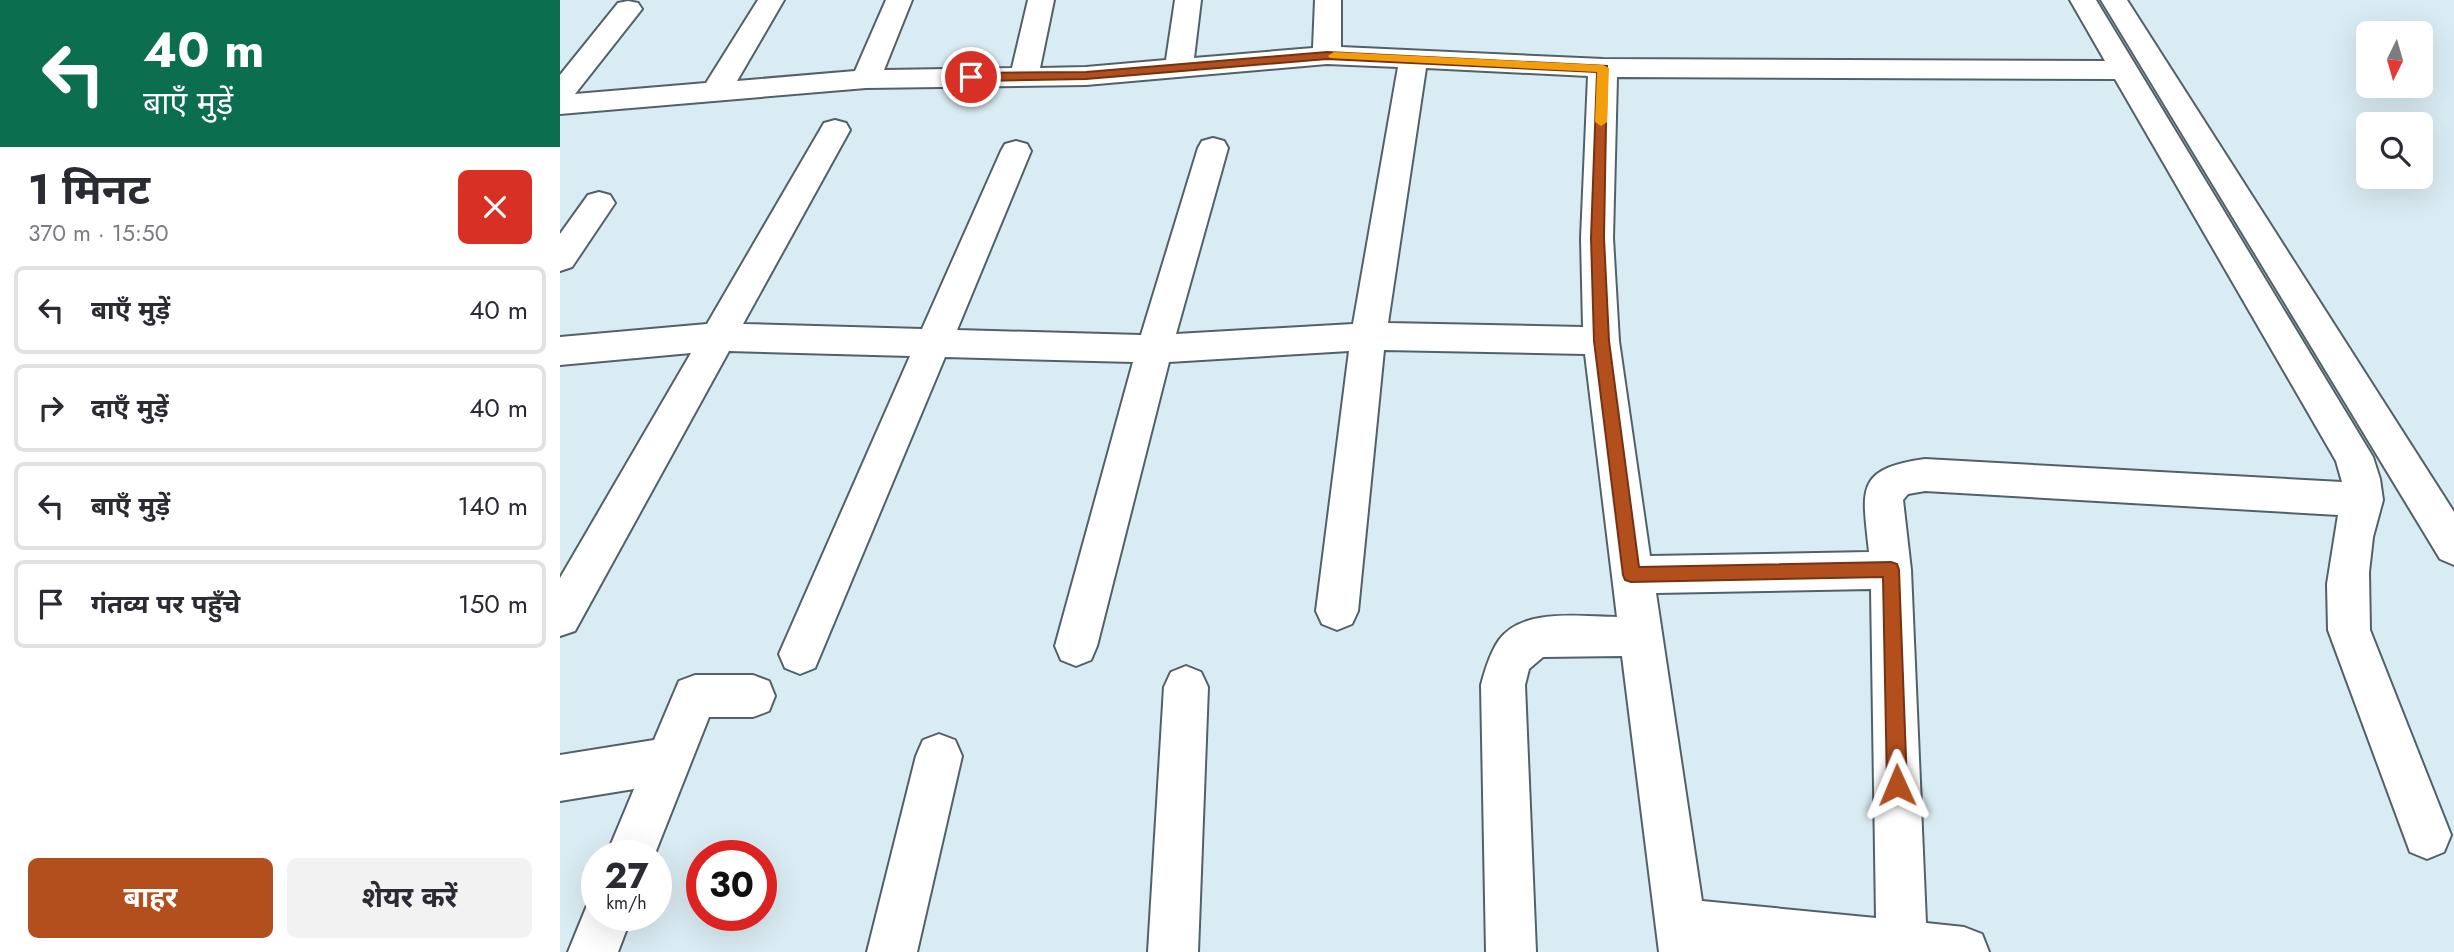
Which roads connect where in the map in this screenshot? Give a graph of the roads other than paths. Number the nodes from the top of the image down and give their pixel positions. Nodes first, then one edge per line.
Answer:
1 (771, 0) edge
2 (899, 0) edge
3 (1041, 0) edge
4 (1188, 0) edge
5 (1328, 0) edge
6 (2083, 0) edge
7 (2114, 0) edge
8 (613, 3) edge
9 (1327, 55) junction
10 (1413, 61) junction
11 (1179, 66) junction
12 (1603, 68) junction
13 (2124, 70) junction
14 (1024, 76) junction
15 (866, 79) junction
16 (716, 91) junction
17 (560, 94) edge
18 (560, 105) edge
19 (835, 130) dead end
20 (1213, 148) dead end
21 (1016, 151) dead end
22 (599, 203) dead end
23 (560, 259) edge
24 (1368, 336) junction
25 (716, 337) junction
26 (933, 341) junction
27 (1601, 341) junction
28 (1154, 349) junction
29 (560, 351) edge
30 (2363, 500) junction
31 (2454, 547) edge
32 (1891, 570) junction
33 (1631, 575) junction
34 (1337, 611) dead end
35 (560, 617) edge
36 (1639, 636) junction
37 (1076, 646) dead end
38 (800, 654) dead end
39 (1186, 687) dead end
40 (753, 696) dead end
41 (939, 756) dead end
42 (667, 761) junction
43 (560, 778) edge
44 (2427, 835) dead end
45 (636, 840) edge
46 (601, 931) edge
47 (1682, 938) edge
48 (1902, 949) edge
49 (593, 952) edge
50 (892, 952) edge
51 (1173, 952) edge
52 (1511, 952) edge
53 (1964, 952) edge

1 - 16 street
2 - 15 street
3 - 14 street
4 - 11 street
5 - 9 street
6 - 13 street
7 - 31 street
8 - 17 street
9 - 10 street
9 - 11 street
10 - 12 street
10 - 24 street
11 - 14 street
12 - 13 street
12 - 27 street
13 - 30 street
14 - 15 street
15 - 16 street
16 - 18 street
19 - 25 street
20 - 28 street
21 - 26 street
22 - 23 street
24 - 27 street
24 - 28 street
24 - 34 street
25 - 26 street
25 - 29 street
25 - 35 street
26 - 28 street
26 - 38 street
27 - 33 street
28 - 37 street
30 - 32 street
30 - 44 street
32 - 33 street
32 - 48 street
33 - 36 street
36 - 47 street
36 - 52 street
39 - 51 street
40 - 42 street
41 - 50 street
42 - 43 street
42 - 45 street
46 - 49 street
47 - 48 street
48 - 53 street

